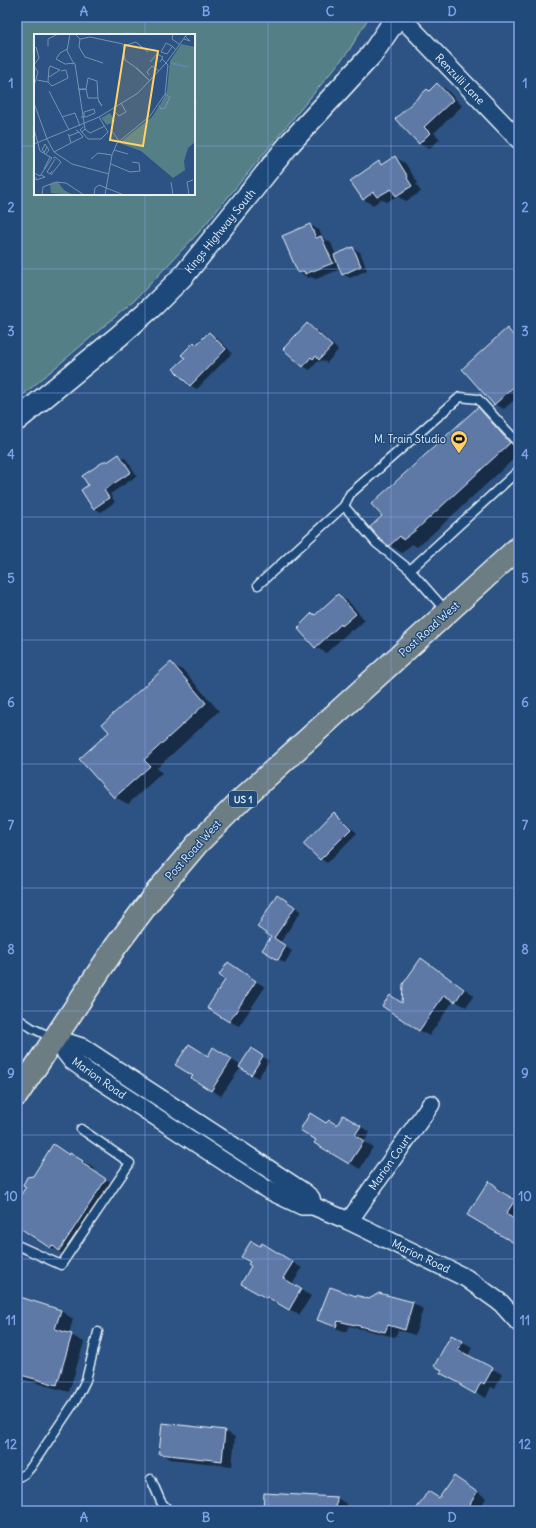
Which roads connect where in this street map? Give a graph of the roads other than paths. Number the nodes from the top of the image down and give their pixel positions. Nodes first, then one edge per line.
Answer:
1 (397, 17) edge
2 (401, 17) edge
3 (519, 140) edge
4 (17, 420) edge
5 (519, 444) edge
6 (519, 470) edge
7 (344, 506) junction
8 (519, 547) edge
9 (410, 570) junction
10 (258, 585) dead end
11 (447, 612) junction
12 (17, 1018) edge
13 (54, 1038) junction
14 (17, 1095) edge
15 (431, 1104) dead end
16 (81, 1129) dead end
17 (349, 1221) junction
18 (17, 1246) edge
19 (519, 1323) edge
20 (98, 1332) dead end
21 (17, 1478) edge
22 (151, 1479) dead end
23 (169, 1511) edge

1 - 4 street, Kings Highway South
2 - 3 street, Renzulli Lane
5 - 7 lane
6 - 9 lane
7 - 9 lane
7 - 10 lane
8 - 11 main road, Post Road West / US 1
9 - 11 lane
11 - 13 main road, Post Road West / US 1
12 - 13 lane
13 - 14 main road, Post Road West / US 1
13 - 17 street, Marion Road
15 - 17 street, Marion Court
16 - 18 lane
17 - 19 street, Marion Road
20 - 21 lane
22 - 23 lane

